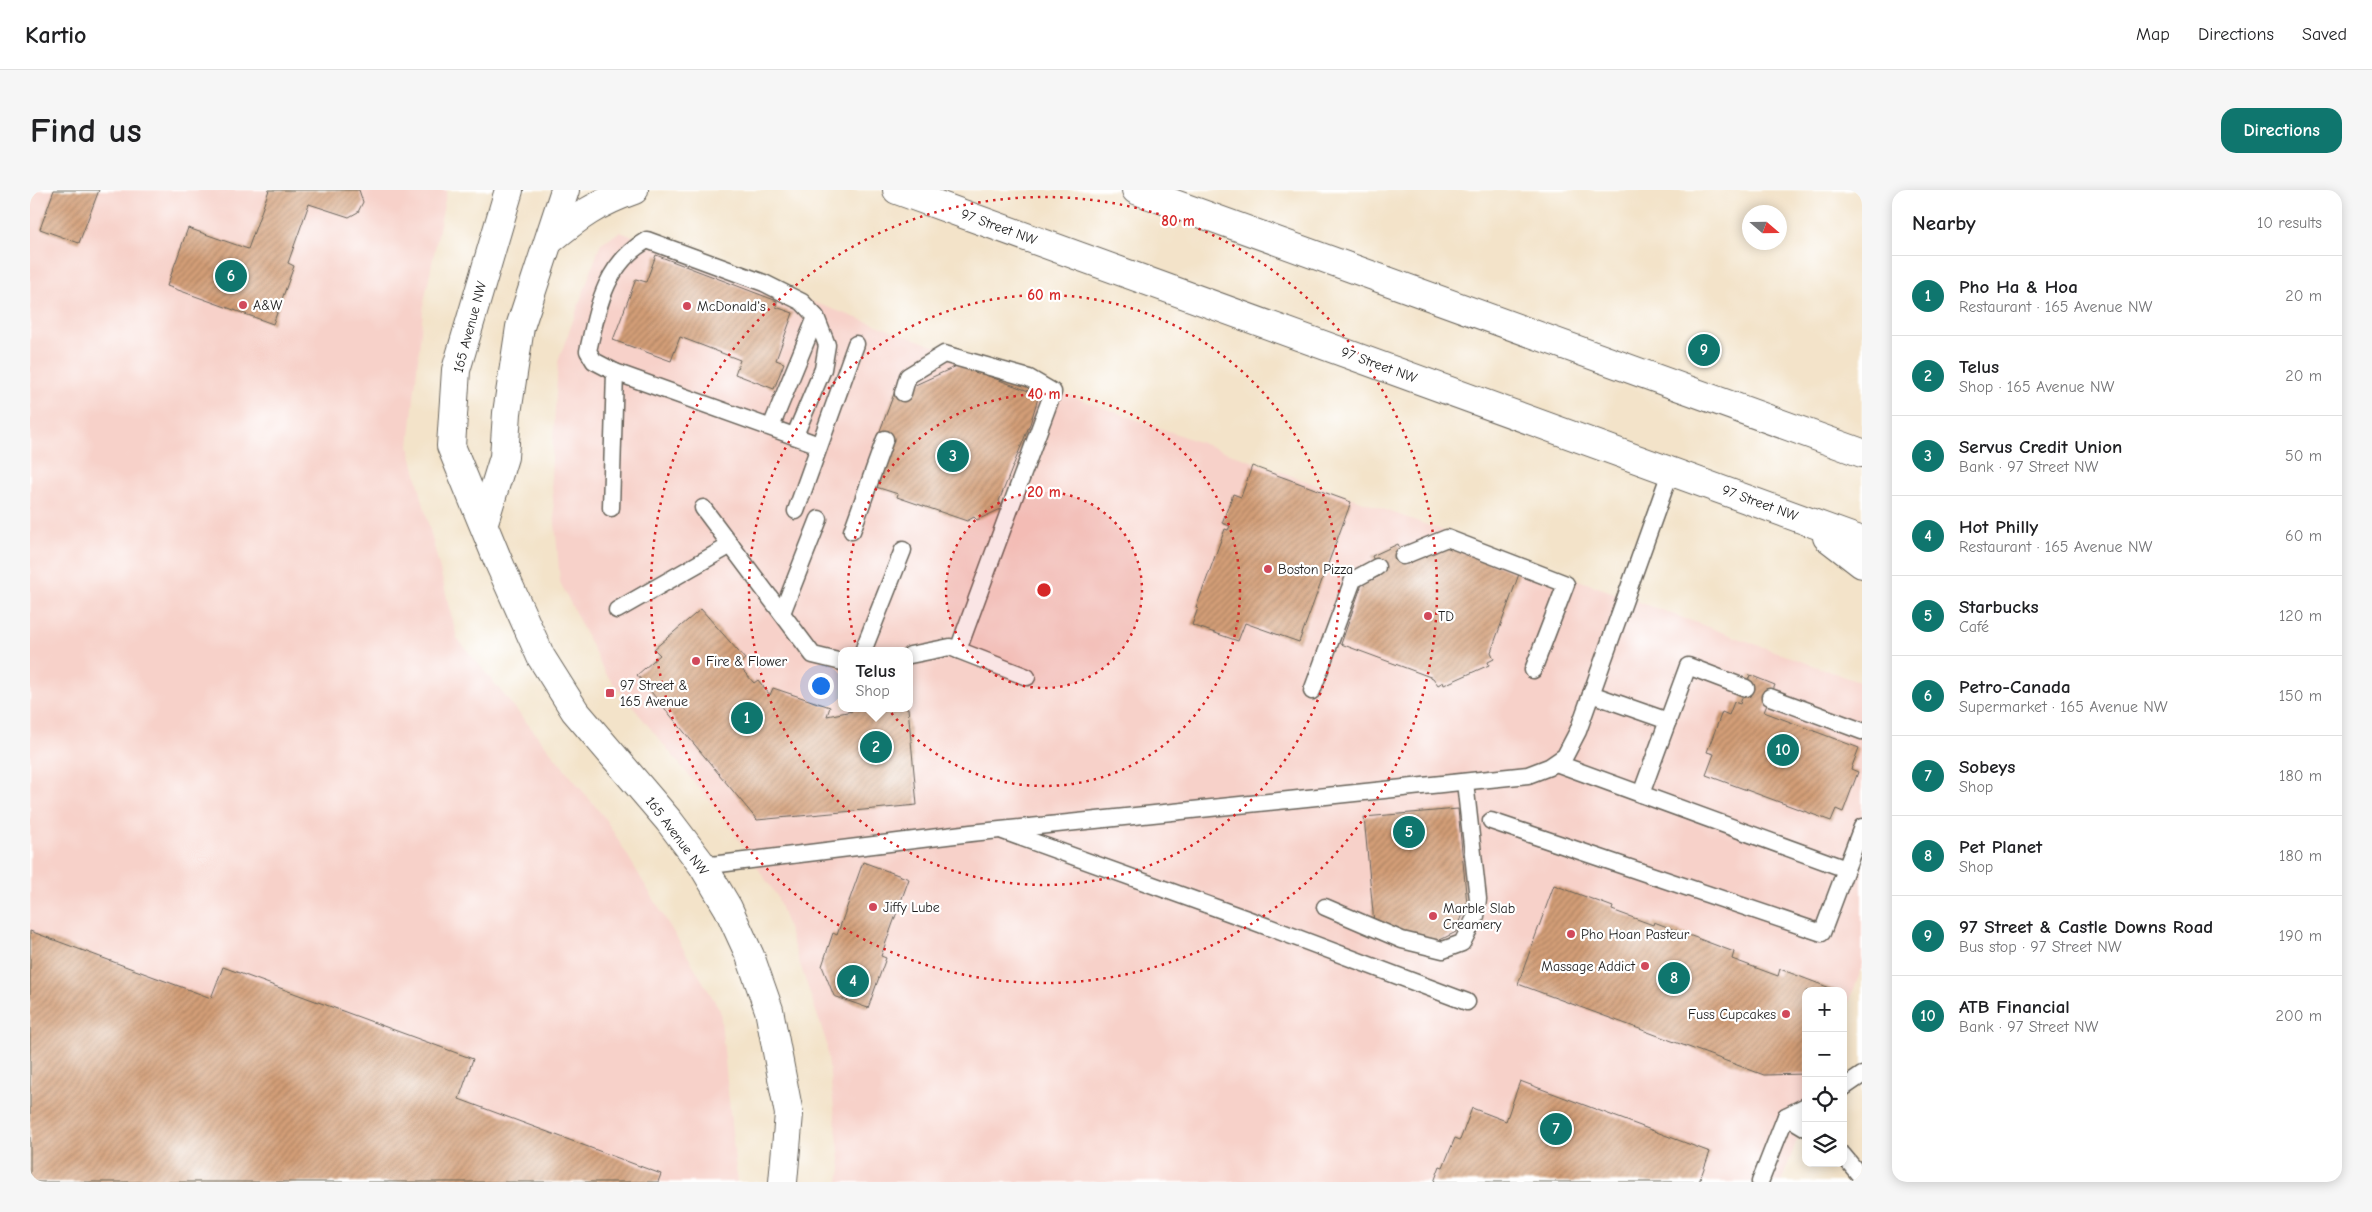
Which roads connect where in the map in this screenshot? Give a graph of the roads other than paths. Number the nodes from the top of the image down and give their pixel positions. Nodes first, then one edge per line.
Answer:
1 (509, 190) edge
2 (565, 190) edge
3 (634, 190) edge
4 (897, 190) edge
5 (1136, 190) edge
6 (549, 241) junction
7 (816, 317) junction
8 (856, 344) dead end
9 (615, 372) junction
10 (903, 393) dead end
11 (771, 427) junction
12 (796, 435) junction
13 (885, 439) dead end
14 (819, 445) junction
15 (1862, 453) edge
16 (1671, 470) junction
17 (611, 508) dead end
18 (703, 508) dead end
19 (796, 511) dead end
20 (819, 519) dead end
21 (1806, 520) junction
22 (484, 522) junction
23 (852, 531) dead end
24 (1862, 541) edge
25 (731, 545) junction
26 (903, 550) dead end
27 (1403, 556) dead end
28 (1862, 564) edge
29 (1377, 567) dead end
30 (618, 610) dead end
31 (782, 613) junction
32 (865, 647) edge
33 (958, 650) junction
34 (913, 654) edge
35 (838, 661) edge
36 (1534, 670) dead end
37 (1028, 676) dead end
38 (1746, 688) dead end
39 (1312, 691) dead end
40 (1591, 694) junction
41 (1770, 697) dead end
42 (1668, 721) junction
43 (1862, 731) edge
44 (1556, 763) junction
45 (1465, 782) junction
46 (1641, 794) junction
47 (1491, 821) dead end
48 (1862, 827) edge
49 (998, 830) junction
50 (702, 866) junction
51 (1846, 869) junction
52 (1325, 907) dead end
53 (1467, 1002) dead end
54 (1862, 1075) edge
55 (1847, 1085) edge
56 (1802, 1108) edge
57 (1786, 1116) junction
58 (1802, 1126) edge
59 (1847, 1158) edge
60 (1862, 1178) edge
61 (783, 1182) edge
62 (1760, 1182) edge

1 - 22 main road, 165 Avenue NW
2 - 6 main road
3 - 6 main road
4 - 16 main road, 97 Street NW
5 - 15 main road
6 - 22 main road
7 - 9 lane
7 - 11 lane
7 - 12 lane
8 - 14 lane
9 - 11 lane
9 - 17 lane
10 - 33 lane
11 - 12 lane
12 - 14 lane
13 - 23 lane
14 - 19 lane
16 - 21 main road, 97 Street NW
16 - 40 lane
18 - 25 lane
20 - 31 lane
21 - 24 main road, 97 Street NW
21 - 28 main road
22 - 50 main road, 165 Avenue NW
25 - 30 lane
25 - 31 lane
26 - 32 lane
27 - 36 lane
29 - 39 lane
31 - 35 lane
33 - 34 lane
33 - 37 lane
38 - 42 lane
40 - 42 lane
40 - 44 lane
41 - 43 lane
42 - 46 lane
44 - 45 lane
44 - 46 lane
45 - 49 lane
45 - 52 lane
46 - 51 lane
47 - 51 lane
48 - 51 lane
49 - 50 lane
49 - 53 lane
50 - 61 main road, 165 Avenue NW
54 - 55 lane
56 - 57 lane
57 - 58 lane
57 - 62 lane
59 - 60 lane

